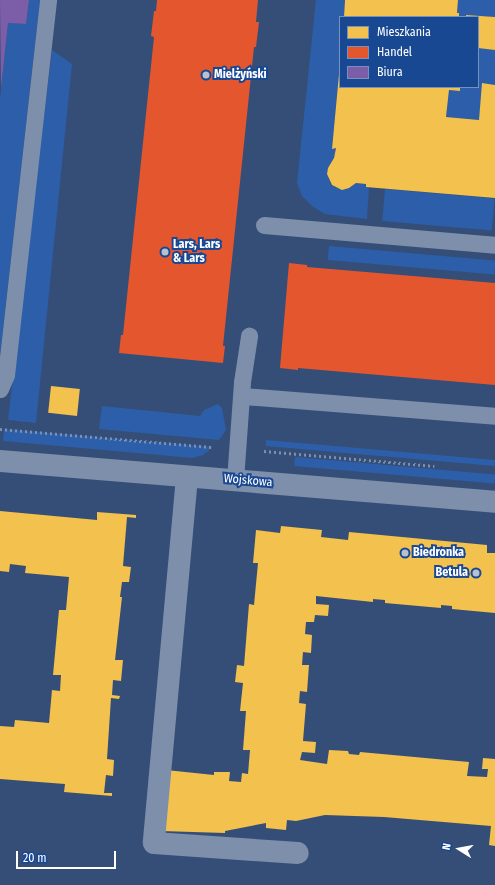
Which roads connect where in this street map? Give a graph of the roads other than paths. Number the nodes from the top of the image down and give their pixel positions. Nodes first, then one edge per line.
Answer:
1 (48, 0) edge
2 (264, 225) dead end
3 (495, 245) edge
4 (249, 336) dead end
5 (0, 389) edge
6 (242, 389) junction
7 (495, 416) edge
8 (0, 461) edge
9 (187, 476) junction
10 (235, 480) junction
11 (495, 502) edge
12 (298, 853) dead end

1 - 5 lane
2 - 3 lane
4 - 6 lane
6 - 7 lane
6 - 10 lane
8 - 9 street, Wojskowa
9 - 10 street, Wojskowa
9 - 12 street
10 - 11 street, Wojskowa

